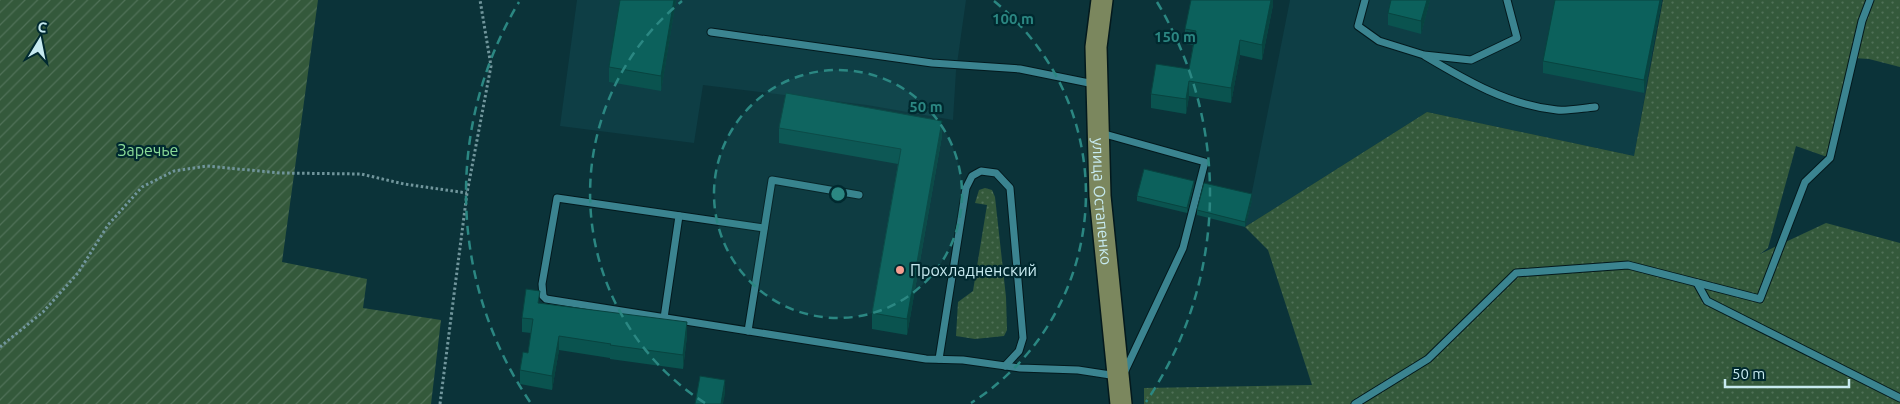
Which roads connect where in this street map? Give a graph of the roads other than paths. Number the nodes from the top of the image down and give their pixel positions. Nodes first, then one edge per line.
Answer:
1 (1102, 0) edge
2 (1365, 0) edge
3 (1506, 0) edge
4 (1870, 0) edge
5 (711, 32) dead end
6 (1424, 56) junction
7 (1098, 85) junction
8 (1595, 107) dead end
9 (1099, 132) junction
10 (859, 195) dead end
11 (679, 216) junction
12 (764, 228) junction
13 (1697, 283) junction
14 (664, 318) junction
15 (748, 331) junction
16 (939, 359) junction
17 (1005, 366) junction
18 (1119, 389) edge
19 (1900, 398) edge
20 (1355, 404) edge

1 - 7 main road, улица Остапенко
2 - 6 lane
3 - 6 lane
4 - 13 lane
5 - 7 lane
6 - 8 lane
7 - 9 main road, улица Остапенко
9 - 18 main road, улица Остапенко
9 - 18 lane
10 - 12 lane
11 - 12 lane
11 - 14 lane
11 - 14 lane
12 - 15 lane
13 - 19 lane
13 - 20 lane
14 - 15 lane
15 - 16 lane
16 - 17 lane
16 - 17 lane
17 - 18 lane

